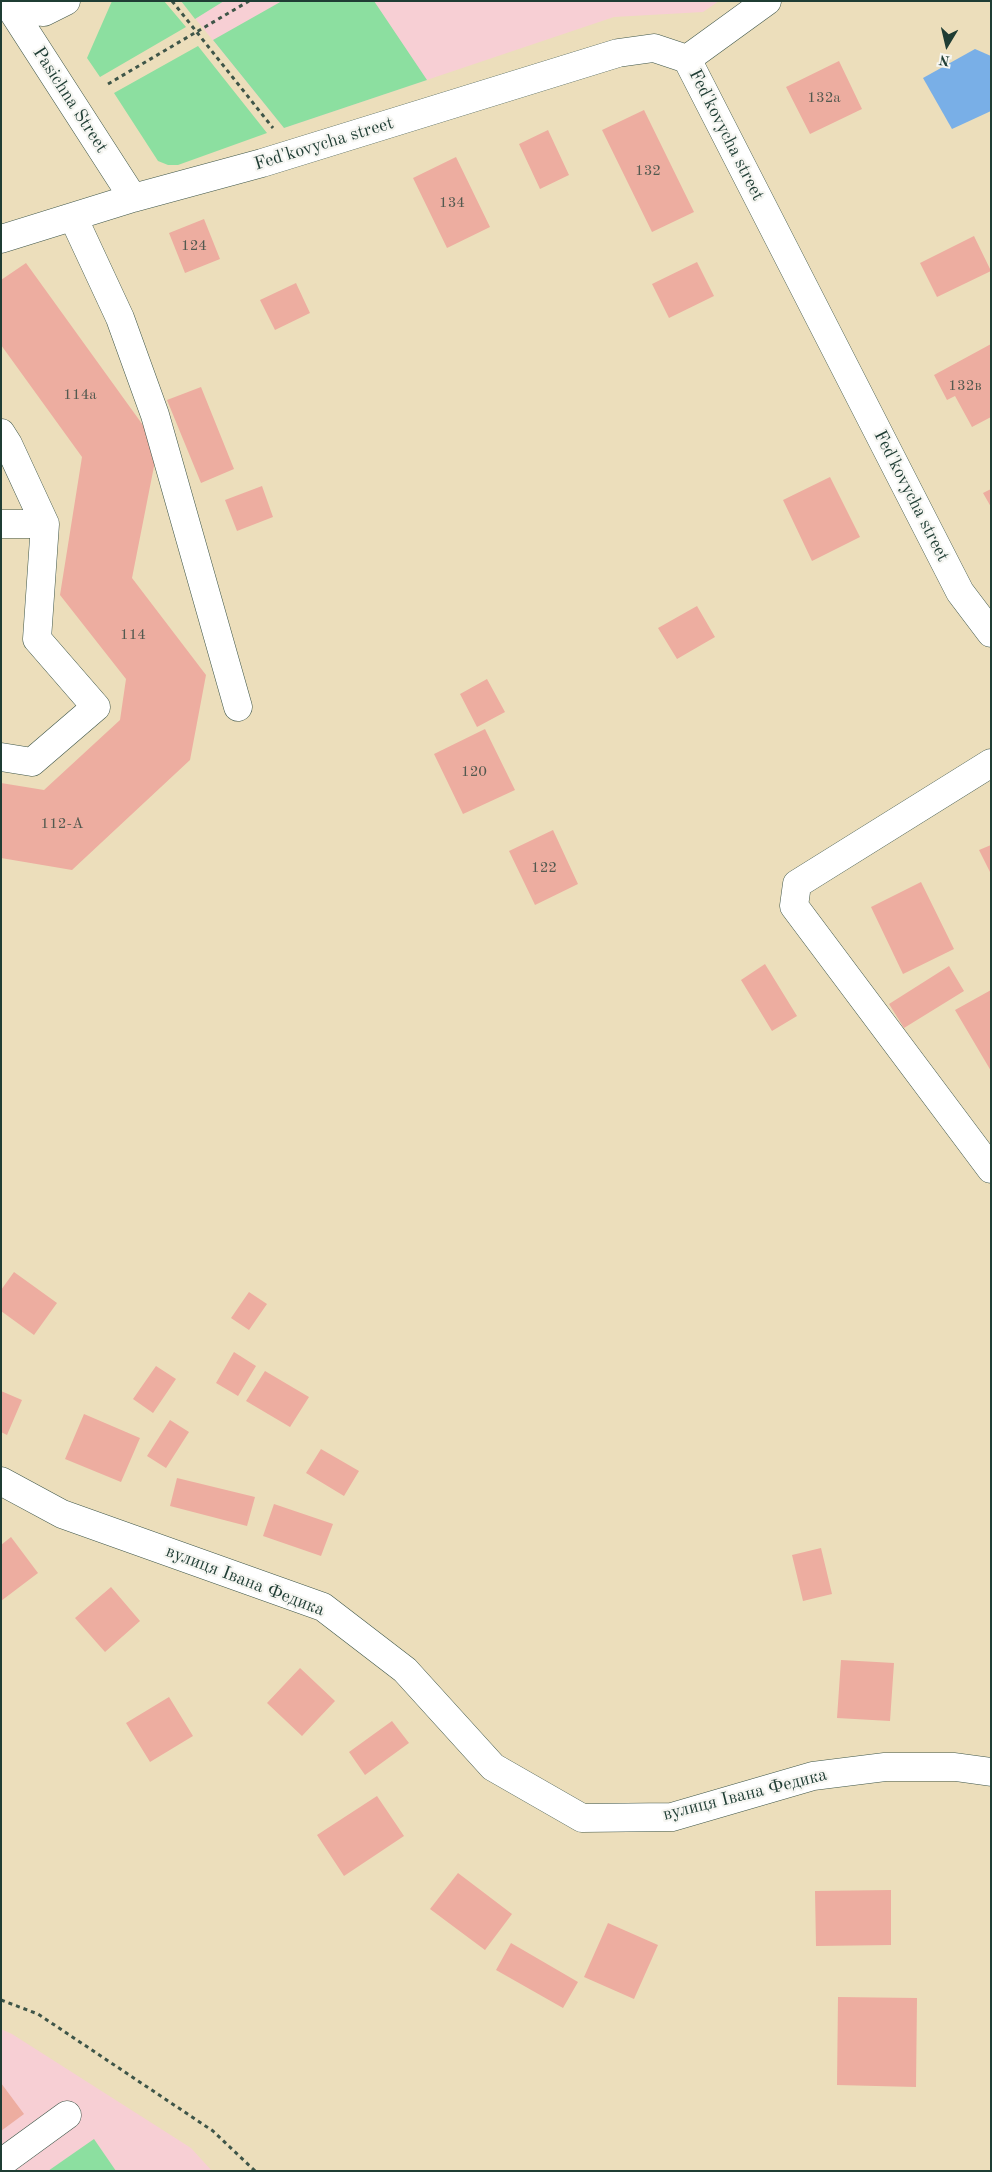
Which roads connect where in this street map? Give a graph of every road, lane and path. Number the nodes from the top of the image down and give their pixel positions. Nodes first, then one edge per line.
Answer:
1 (66, 1) edge
2 (172, 1) edge
3 (248, 1) edge
4 (767, 1) edge
5 (8, 5) edge
6 (197, 32) junction
7 (687, 59) junction
8 (108, 84) dead end
9 (293, 154) junction
10 (133, 198) junction
11 (73, 217) junction
12 (1, 238) edge
13 (1, 433) edge
14 (1, 524) edge
15 (45, 524) junction
16 (991, 632) edge
17 (238, 708) dead end
18 (1, 757) edge
19 (991, 763) edge
20 (991, 1169) edge
21 (1, 1481) edge
22 (991, 1772) edge
23 (1, 2000) edge
24 (67, 2115) dead end
25 (1, 2163) edge
26 (254, 2171) edge

1 - 5 street
2 - 6 path
3 - 6 path
4 - 7 street
5 - 10 street, Pasichna Street
6 - 8 path
6 - 9 path
7 - 9 street, Fed'kovycha street
7 - 16 street, Fed'kovycha street
9 - 10 street, Fed'kovycha street
10 - 11 street, Fed'kovycha street
11 - 12 street, Fed'kovycha street
11 - 17 street
13 - 15 street
14 - 15 street
15 - 18 street
19 - 20 street
21 - 22 street, вулиця Івана Федика
23 - 26 path
24 - 25 street

